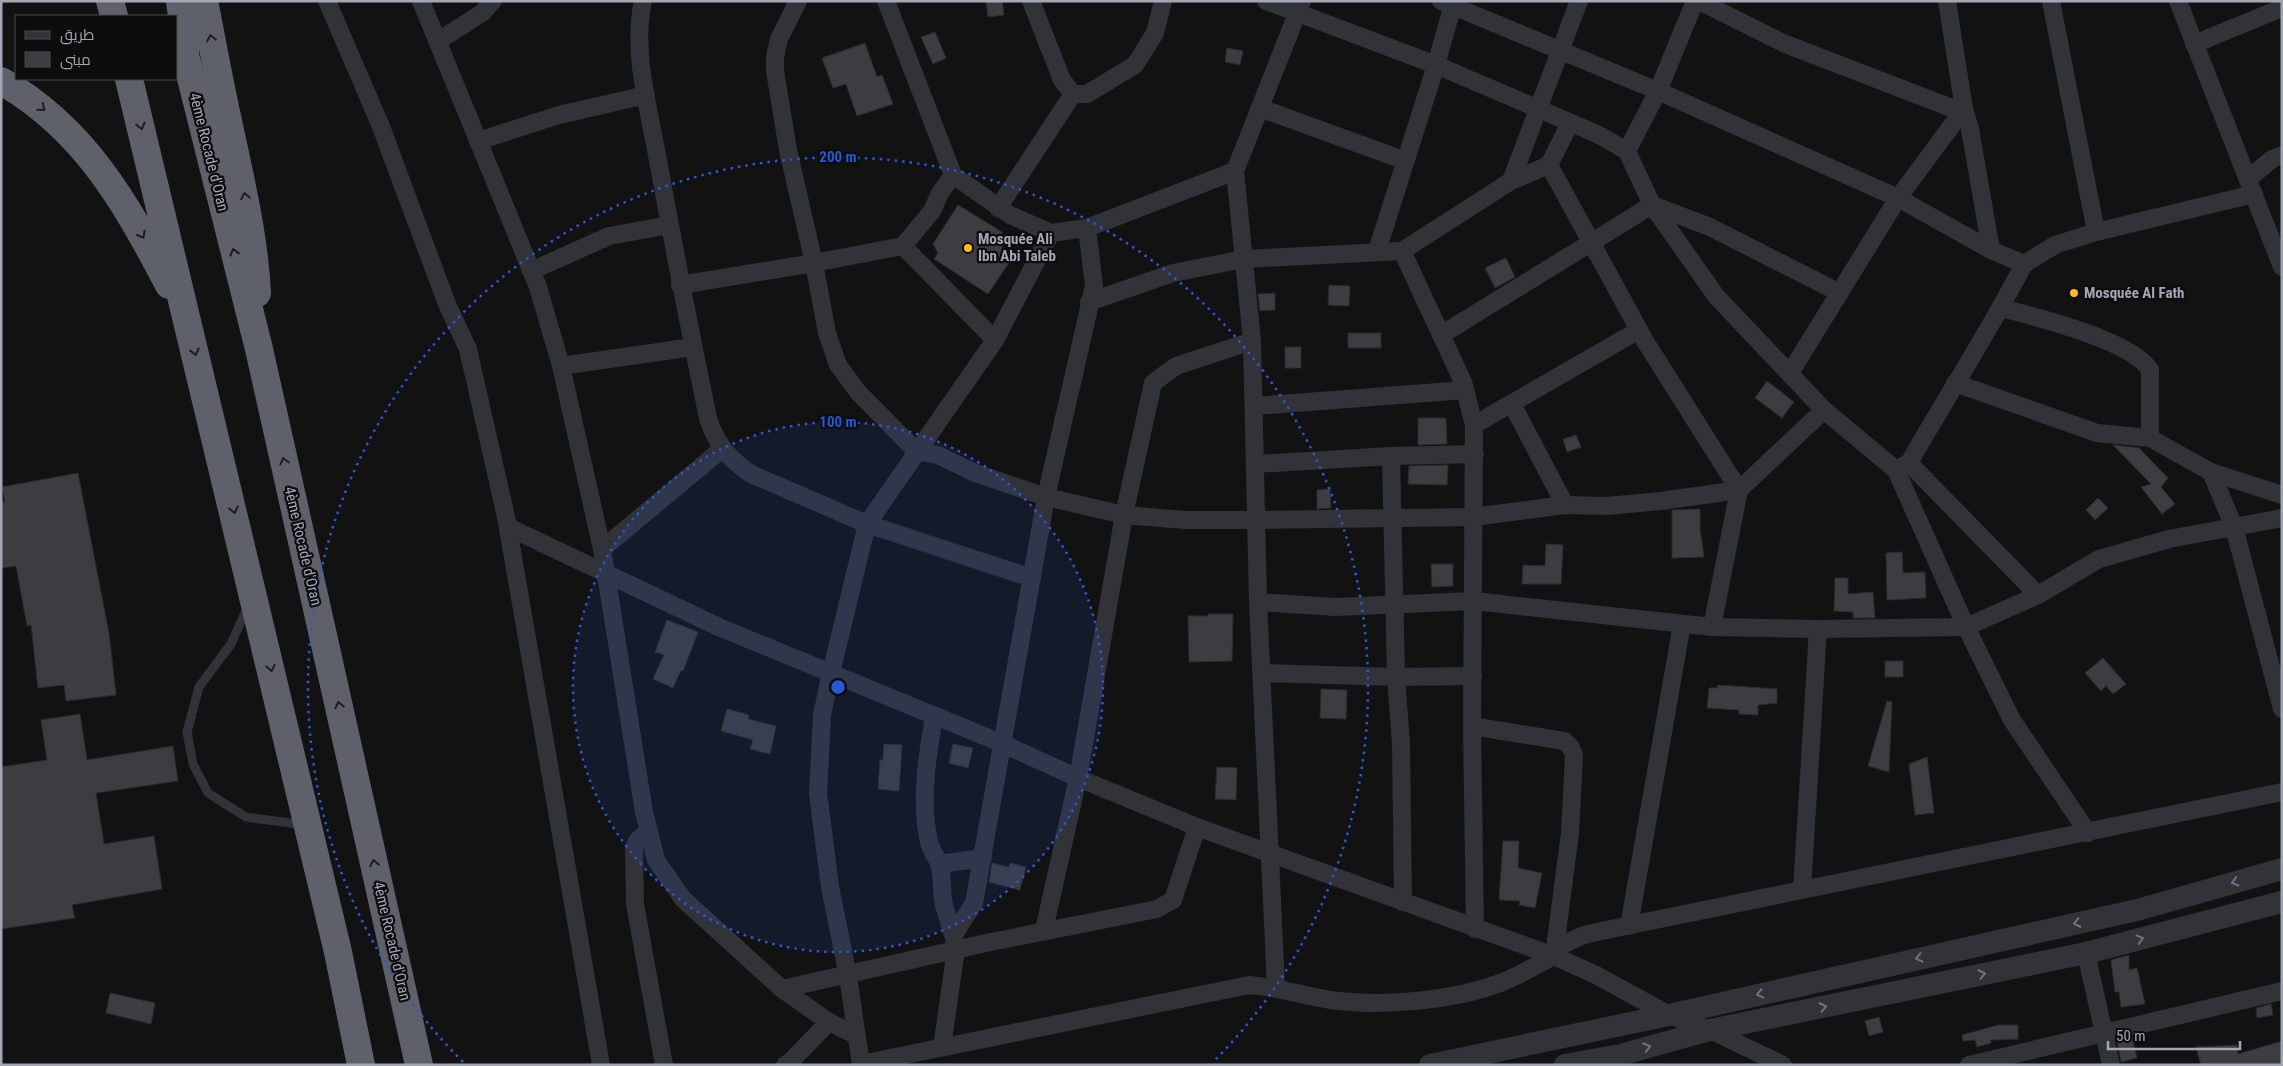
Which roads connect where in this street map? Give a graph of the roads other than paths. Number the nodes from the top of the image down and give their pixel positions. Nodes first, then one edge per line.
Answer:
1 (110, 1) edge
2 (167, 1) edge
3 (180, 1) edge
4 (204, 1) edge
5 (327, 1) edge
6 (421, 1) edge
7 (493, 1) edge
8 (643, 1) edge
9 (798, 1) edge
10 (886, 1) edge
11 (1031, 1) edge
12 (1163, 1) edge
13 (1266, 1) edge
14 (1579, 1) edge
15 (1697, 1) edge
16 (1947, 1) edge
17 (2051, 1) edge
18 (2178, 1) edge
19 (1449, 3) edge
20 (1300, 7) edge
21 (2282, 8) edge
22 (114, 15) edge
23 (172, 15) edge
24 (178, 36) edge
25 (438, 41) junction
26 (2194, 44) junction
27 (1560, 51) junction
28 (187, 62) junction
29 (1436, 65) junction
30 (129, 80) edge
31 (1, 81) edge
32 (1658, 91) junction
33 (1073, 94) junction
34 (646, 95) junction
35 (1260, 108) junction
36 (1537, 109) junction
37 (1964, 109) junction
38 (1570, 123) junction
39 (478, 142) junction
40 (1627, 151) junction
41 (2282, 155) edge
42 (1406, 162) junction
43 (1549, 165) junction
44 (1235, 171) junction
45 (953, 175) junction
46 (1511, 181) junction
47 (2251, 187) junction
48 (1898, 198) junction
49 (1652, 205) junction
50 (998, 208) junction
51 (669, 225) junction
52 (1087, 228) junction
53 (2096, 232) junction
54 (1052, 233) junction
55 (1591, 243) junction
56 (903, 246) junction
57 (1991, 250) junction
58 (1378, 251) junction
59 (1402, 251) junction
60 (1244, 259) junction
61 (814, 263) junction
62 (2024, 264) junction
63 (2282, 268) edge
64 (531, 271) junction
65 (680, 285) junction
66 (1840, 292) junction
67 (1089, 302) junction
68 (2001, 308) junction
69 (188, 322) junction
70 (1639, 330) junction
71 (1441, 335) junction
72 (995, 340) junction
73 (1252, 341) junction
74 (693, 347) junction
75 (259, 349) junction
76 (561, 366) junction
77 (1790, 373) junction
78 (1955, 383) junction
79 (1465, 390) junction
80 (1512, 404) junction
81 (1254, 406) junction
82 (1824, 410) junction
83 (1474, 425) junction
84 (2150, 438) junction
85 (722, 449) junction
86 (916, 451) junction
87 (1475, 454) junction
88 (1391, 456) junction
89 (1256, 464) junction
90 (1903, 466) junction
91 (2211, 472) junction
92 (1739, 490) junction
93 (2282, 496) edge
94 (1046, 497) junction
95 (1565, 505) junction
96 (1124, 515) junction
97 (1473, 517) junction
98 (1394, 518) junction
99 (2282, 518) edge
100 (1257, 520) junction
101 (867, 524) junction
102 (508, 527) junction
103 (2234, 527) junction
104 (602, 549) junction
105 (606, 572) junction
106 (1032, 578) junction
107 (253, 594) junction
108 (2038, 595) junction
109 (1474, 601) junction
110 (1258, 602) junction
111 (1395, 604) junction
112 (1682, 624) junction
113 (1712, 627) junction
114 (1966, 627) junction
115 (1818, 629) junction
116 (831, 673) junction
117 (1263, 673) junction
118 (1473, 676) junction
119 (1396, 677) junction
120 (2282, 709) edge
121 (934, 717) junction
122 (1472, 726) junction
123 (1001, 743) junction
124 (1078, 778) junction
125 (2282, 792) edge
126 (308, 825) junction
127 (1197, 827) junction
128 (649, 831) junction
129 (2088, 833) junction
130 (1268, 853) junction
131 (983, 858) junction
132 (939, 864) junction
133 (2282, 869) edge
134 (1802, 890) junction
135 (1403, 902) junction
136 (2282, 902) edge
137 (1629, 926) junction
138 (1475, 929) junction
139 (1044, 930) junction
140 (955, 942) junction
141 (1555, 952) junction
142 (2086, 953) junction
143 (848, 976) junction
144 (1276, 987) junction
145 (782, 989) junction
146 (2282, 991) edge
147 (1669, 1014) junction
148 (830, 1022) junction
149 (412, 1029) junction
150 (1710, 1030) junction
151 (2104, 1032) junction
152 (857, 1036) junction
153 (942, 1047) junction
154 (1618, 1060) edge
155 (1774, 1063) edge
156 (861, 1064) edge
157 (361, 1065) edge
158 (420, 1065) edge
159 (426, 1065) edge
160 (601, 1065) edge
161 (664, 1065) edge
162 (785, 1065) edge
163 (1430, 1065) edge
164 (1566, 1065) edge
165 (1969, 1065) edge
166 (2111, 1065) edge

1 - 22 highway
2 - 23 highway
3 - 28 highway
75 -> 4 highway
5 - 102 street
6 - 25 street
7 - 25 street
8 - 34 street
9 - 61 street
10 - 45 street
11 - 33 street
12 - 33 street
13 - 20 street
14 - 27 street
15 - 32 street
15 - 37 street
16 - 37 street
17 - 53 street
18 - 26 street
19 - 27 street
19 - 29 street
20 - 29 street
20 - 35 street
21 - 26 street
24 - 28 highway, 4ème Rocade d'Oran
25 - 39 street
26 - 47 street
27 - 32 street
27 - 36 street
75 -> 28 highway, 4ème Rocade d'Oran
29 - 36 street
29 - 42 street
30 -> 69 highway
31 -> 69 highway
32 - 40 street
32 - 48 street
33 - 50 street
34 - 39 street
34 - 51 street
35 - 42 street
35 - 44 street
36 - 38 street
36 - 46 street
37 - 48 street
37 - 57 street
38 - 40 street
38 - 43 street
39 - 64 street
40 - 49 street
41 - 47 street
42 - 58 street
43 - 46 street
43 - 55 street
44 - 52 street
44 - 60 street
45 - 50 street
45 - 56 street
46 - 59 street
47 - 53 street
47 - 63 street
48 - 57 street
48 - 66 street
49 - 55 street
49 - 66 street
49 - 77 street
50 - 54 street
51 - 64 street
51 - 65 street
52 - 54 street
52 - 67 street
53 - 62 street
54 - 72 street
55 - 70 street
55 - 71 street
56 - 61 street
56 - 72 street
57 - 62 street
58 - 59 street
58 - 60 street
59 - 71 street
60 - 67 street
60 - 73 street
61 - 65 street
61 - 86 street
62 - 68 street
64 - 76 street
65 - 74 street
66 - 77 street
67 - 94 street
68 - 78 street
68 - 84 street
69 -> 107 highway
70 - 80 street
70 - 92 street
71 - 79 street
72 - 86 street
73 - 81 street
73 - 96 street
74 - 76 street
74 - 85 street
149 -> 75 highway, 4ème Rocade d'Oran
76 - 104 street
77 - 82 street
78 - 84 street
78 - 90 street
79 - 81 street
79 - 83 street
80 - 83 street
80 - 95 street
81 - 89 street
82 - 90 street
82 - 92 street
83 - 87 street
84 - 91 street
85 - 101 street
85 - 104 street
86 - 94 street
86 - 101 street
87 - 88 street
87 - 97 street
88 - 89 street
88 - 98 street
89 - 100 street
90 - 108 street
90 - 114 street
91 - 93 street
91 - 103 street
92 - 95 street
92 - 113 street
94 - 96 street
94 - 106 street
95 - 97 street
96 - 100 street
96 - 124 street
97 - 98 street
97 - 109 street
98 - 100 street
98 - 111 street
99 - 103 street
100 - 110 street
101 - 106 street
101 - 116 street
102 - 105 street
102 - 160 street
103 - 108 street
103 - 120 street
104 - 105 street
105 - 116 street
105 - 128 street
106 - 123 street
107 -> 126 highway
107 - 126 lane
108 - 114 street
109 - 111 street
109 - 112 street
109 - 118 street
110 - 111 street
110 - 117 street
111 - 119 street
112 - 113 street
112 - 137 street
113 - 115 street
114 - 115 street
114 - 129 street
115 - 134 street
116 - 121 street
116 - 143 street
117 - 119 street
117 - 130 street
118 - 119 street
118 - 122 street
119 - 135 street
121 - 123 street
121 - 132 street
122 - 138 street
122 - 141 street
123 - 124 street
123 - 131 street
124 - 127 street
124 - 139 street
125 - 129 street
126 - 157 highway
127 - 130 street
127 - 139 street
128 - 145 street
128 - 161 street
129 - 134 street
130 - 135 street
130 - 144 street
131 - 132 street
131 - 140 street
132 - 140 street
133 -> 147 street
134 - 137 street
135 - 138 street
142 -> 136 street
137 - 141 street
138 - 141 street
139 - 140 street
140 - 143 street
140 - 153 street
141 - 144 street
141 - 147 street
150 -> 142 street
142 - 151 street
143 - 145 street
143 - 152 street
144 - 153 street
145 - 148 street
146 - 151 street
147 - 150 street
147 - 163 street
148 - 152 street
148 - 162 street
149 - 158 highway, 4ème Rocade d'Oran
149 - 159 street
154 -> 150 street
150 - 155 street
151 - 165 street
151 - 166 street
152 - 156 street
153 - 156 street
154 - 164 street

